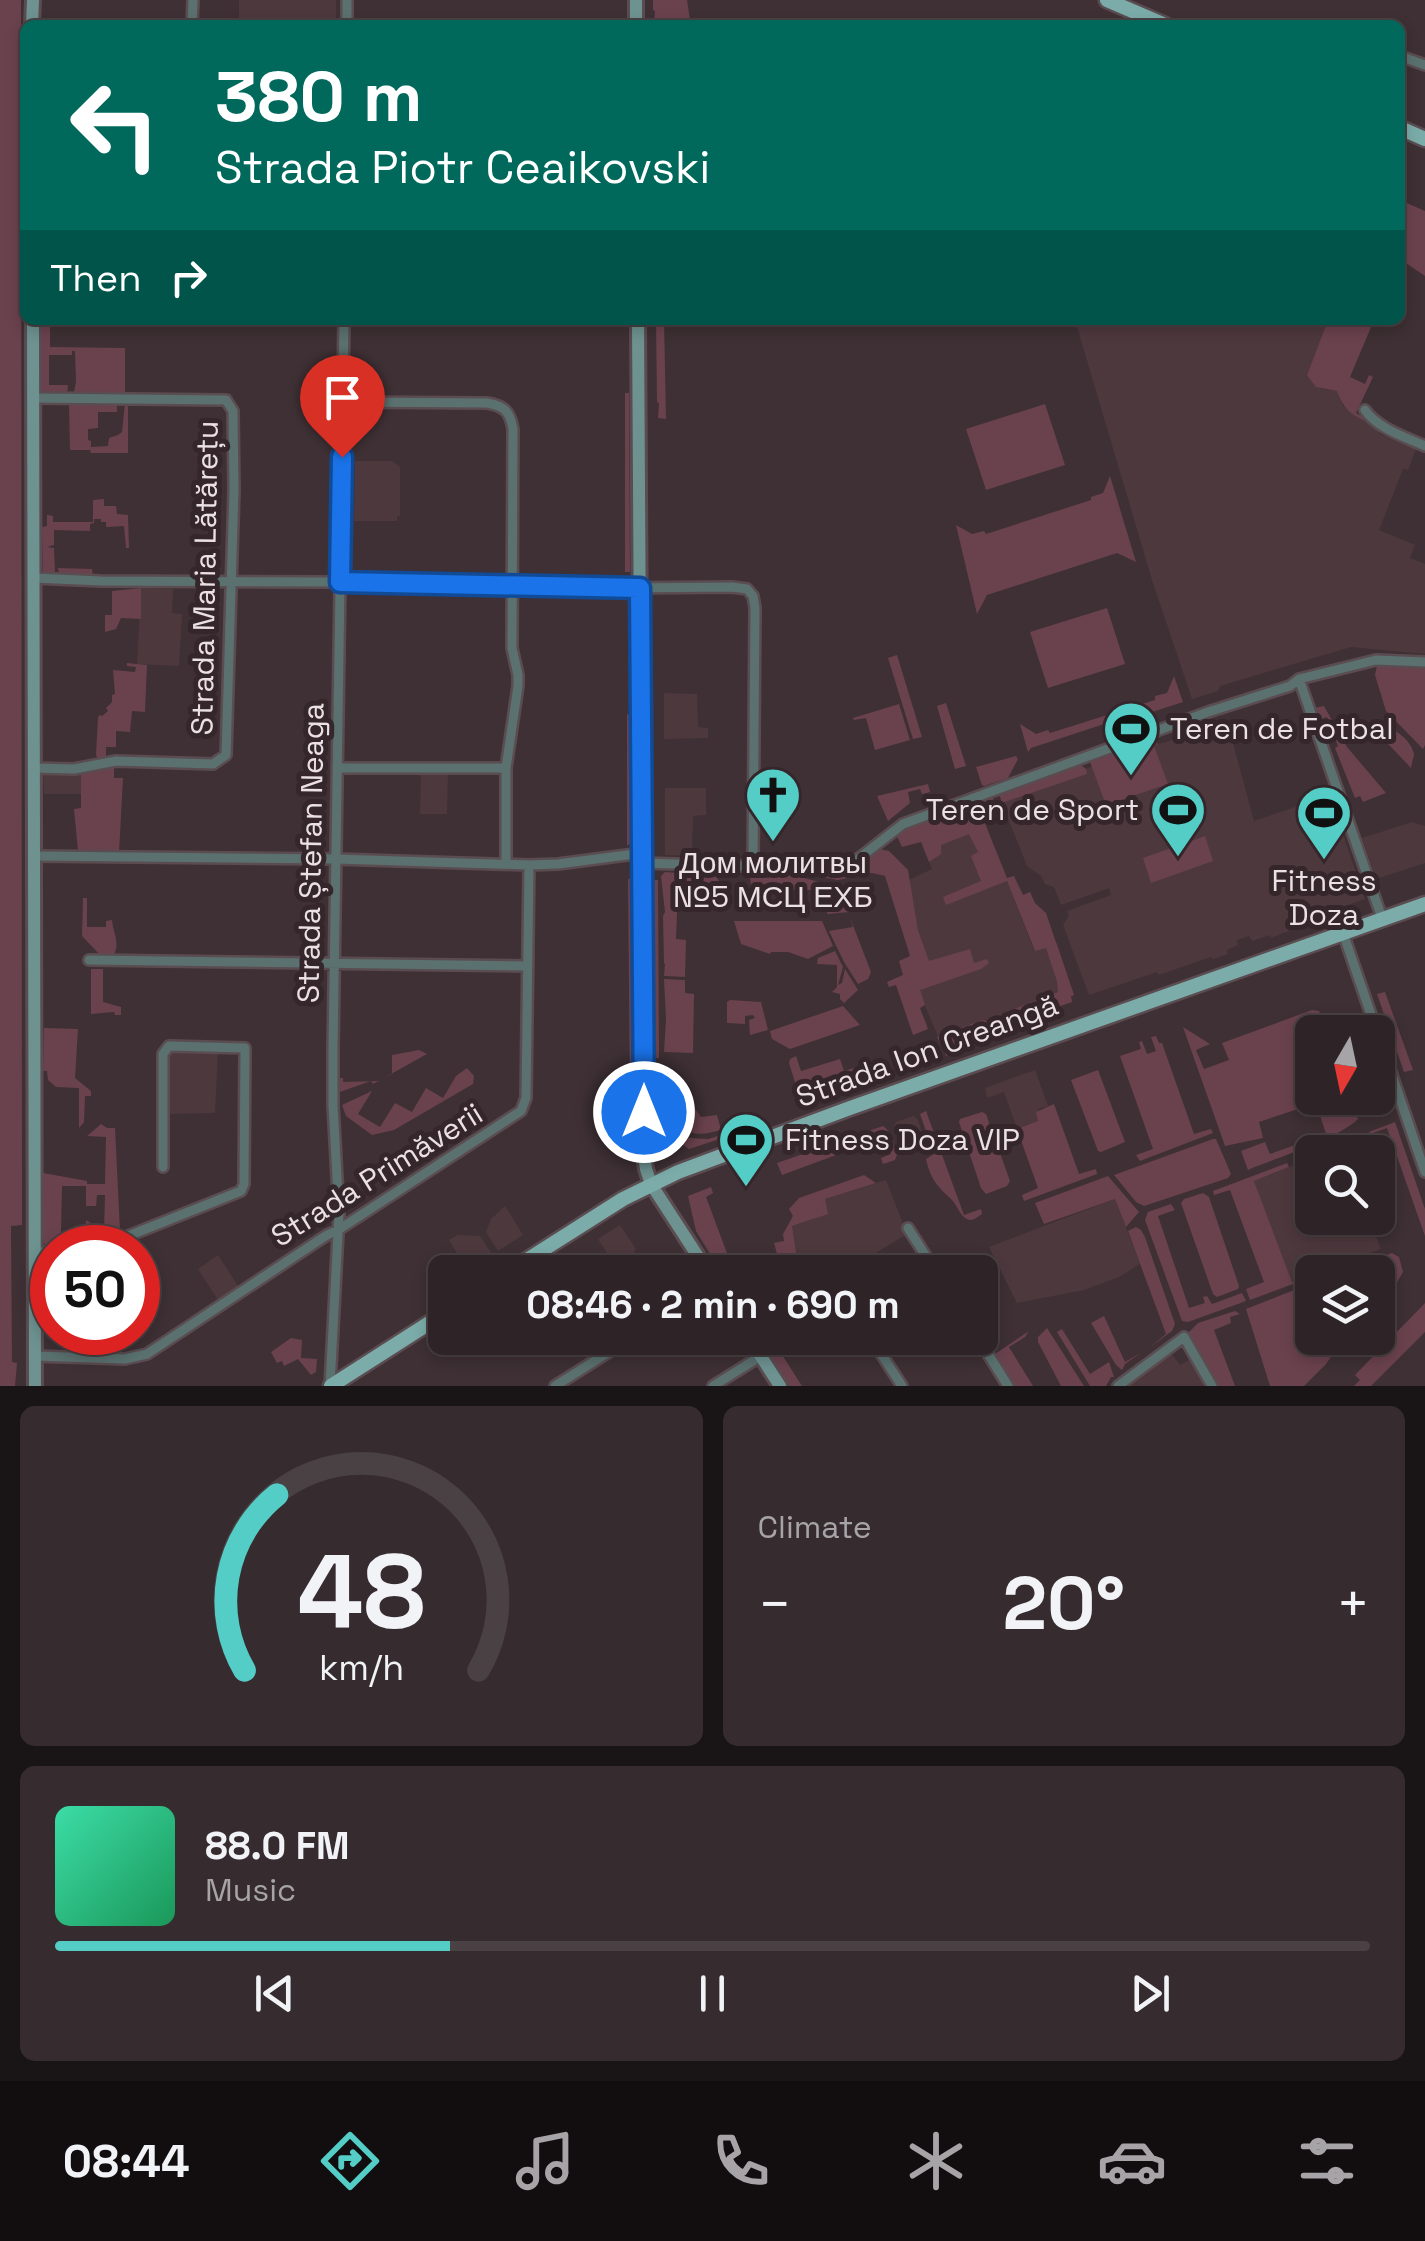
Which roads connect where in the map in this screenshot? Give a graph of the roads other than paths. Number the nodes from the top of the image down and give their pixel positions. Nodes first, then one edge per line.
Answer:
1 (1107, 0) edge
2 (1153, 20) edge
3 (33, 325) edge
4 (344, 325) edge
5 (638, 325) edge
6 (33, 398) junction
7 (343, 402) junction
8 (1365, 410) dead end
9 (1425, 446) edge
10 (34, 578) junction
11 (340, 582) junction
12 (232, 583) junction
13 (511, 586) junction
14 (640, 588) junction
15 (1425, 662) edge
16 (1298, 679) junction
17 (34, 768) junction
18 (337, 768) junction
19 (506, 768) junction
20 (34, 856) junction
21 (642, 858) junction
22 (336, 860) junction
23 (506, 864) junction
24 (529, 865) junction
25 (754, 866) junction
26 (1425, 904) edge
27 (1382, 918) junction
28 (1343, 933) junction
29 (89, 960) dead end
30 (334, 963) junction
31 (528, 966) junction
32 (1371, 1015) edge
33 (1395, 1086) edge
34 (164, 1167) dead end
35 (1425, 1172) edge
36 (651, 1184) junction
37 (35, 1225) edge
38 (157, 1225) edge
39 (908, 1228) dead end
40 (338, 1230) junction
41 (535, 1255) edge
42 (697, 1255) edge
43 (925, 1255) edge
44 (428, 1324) edge
45 (604, 1355) edge
46 (882, 1355) edge
47 (989, 1355) edge
48 (35, 1356) joint
49 (761, 1356) joint
50 (35, 1386) edge
51 (330, 1386) edge
52 (555, 1386) edge
53 (713, 1386) edge
54 (780, 1386) edge
55 (902, 1386) edge
56 (1008, 1386) edge
57 (1118, 1386) edge
58 (1212, 1386) edge

1 - 2 main road
3 - 6 street
4 - 7 street, Strada Ștefan Neaga
5 - 14 street
6 - 10 street
6 - 12 street, Strada Maria Lătărețu
7 - 11 street, Strada Ștefan Neaga
7 - 13 street
8 - 9 street
10 - 12 street
10 - 17 street
11 - 12 street
11 - 13 street
11 - 18 street, Strada Ștefan Neaga
12 - 17 street, Strada Maria Lătărețu
13 - 14 street
13 - 19 street
14 - 21 street
14 - 25 street
15 - 16 street
16 - 25 street
16 - 27 street
17 - 20 street
18 - 19 street
18 - 22 street, Strada Ștefan Neaga
19 - 23 street
20 - 22 street
20 - 37 street
21 - 24 street
21 - 25 street
21 - 36 street
22 - 23 street
22 - 30 street, Strada Ștefan Neaga
23 - 24 street
24 - 31 street, Strada Primăverii
26 - 27 main road, Strada Ion Creangă
27 - 28 main road, Strada Ion Creangă
28 - 32 street
28 - 36 main road, Strada Ion Creangă
29 - 30 street
30 - 31 street
30 - 40 street, Strada Ștefan Neaga
31 - 40 street, Strada Primăverii
33 - 35 street
34 - 38 street
36 - 41 main road, Strada Ion Creangă
36 - 42 street
39 - 43 street
40 - 48 street, Strada Primăverii
40 - 51 street, Strada Ștefan Neaga
44 - 51 main road
45 - 52 street
46 - 55 street
47 - 56 street
48 - 50 street
49 - 53 street
49 - 54 street
57 - 58 street

